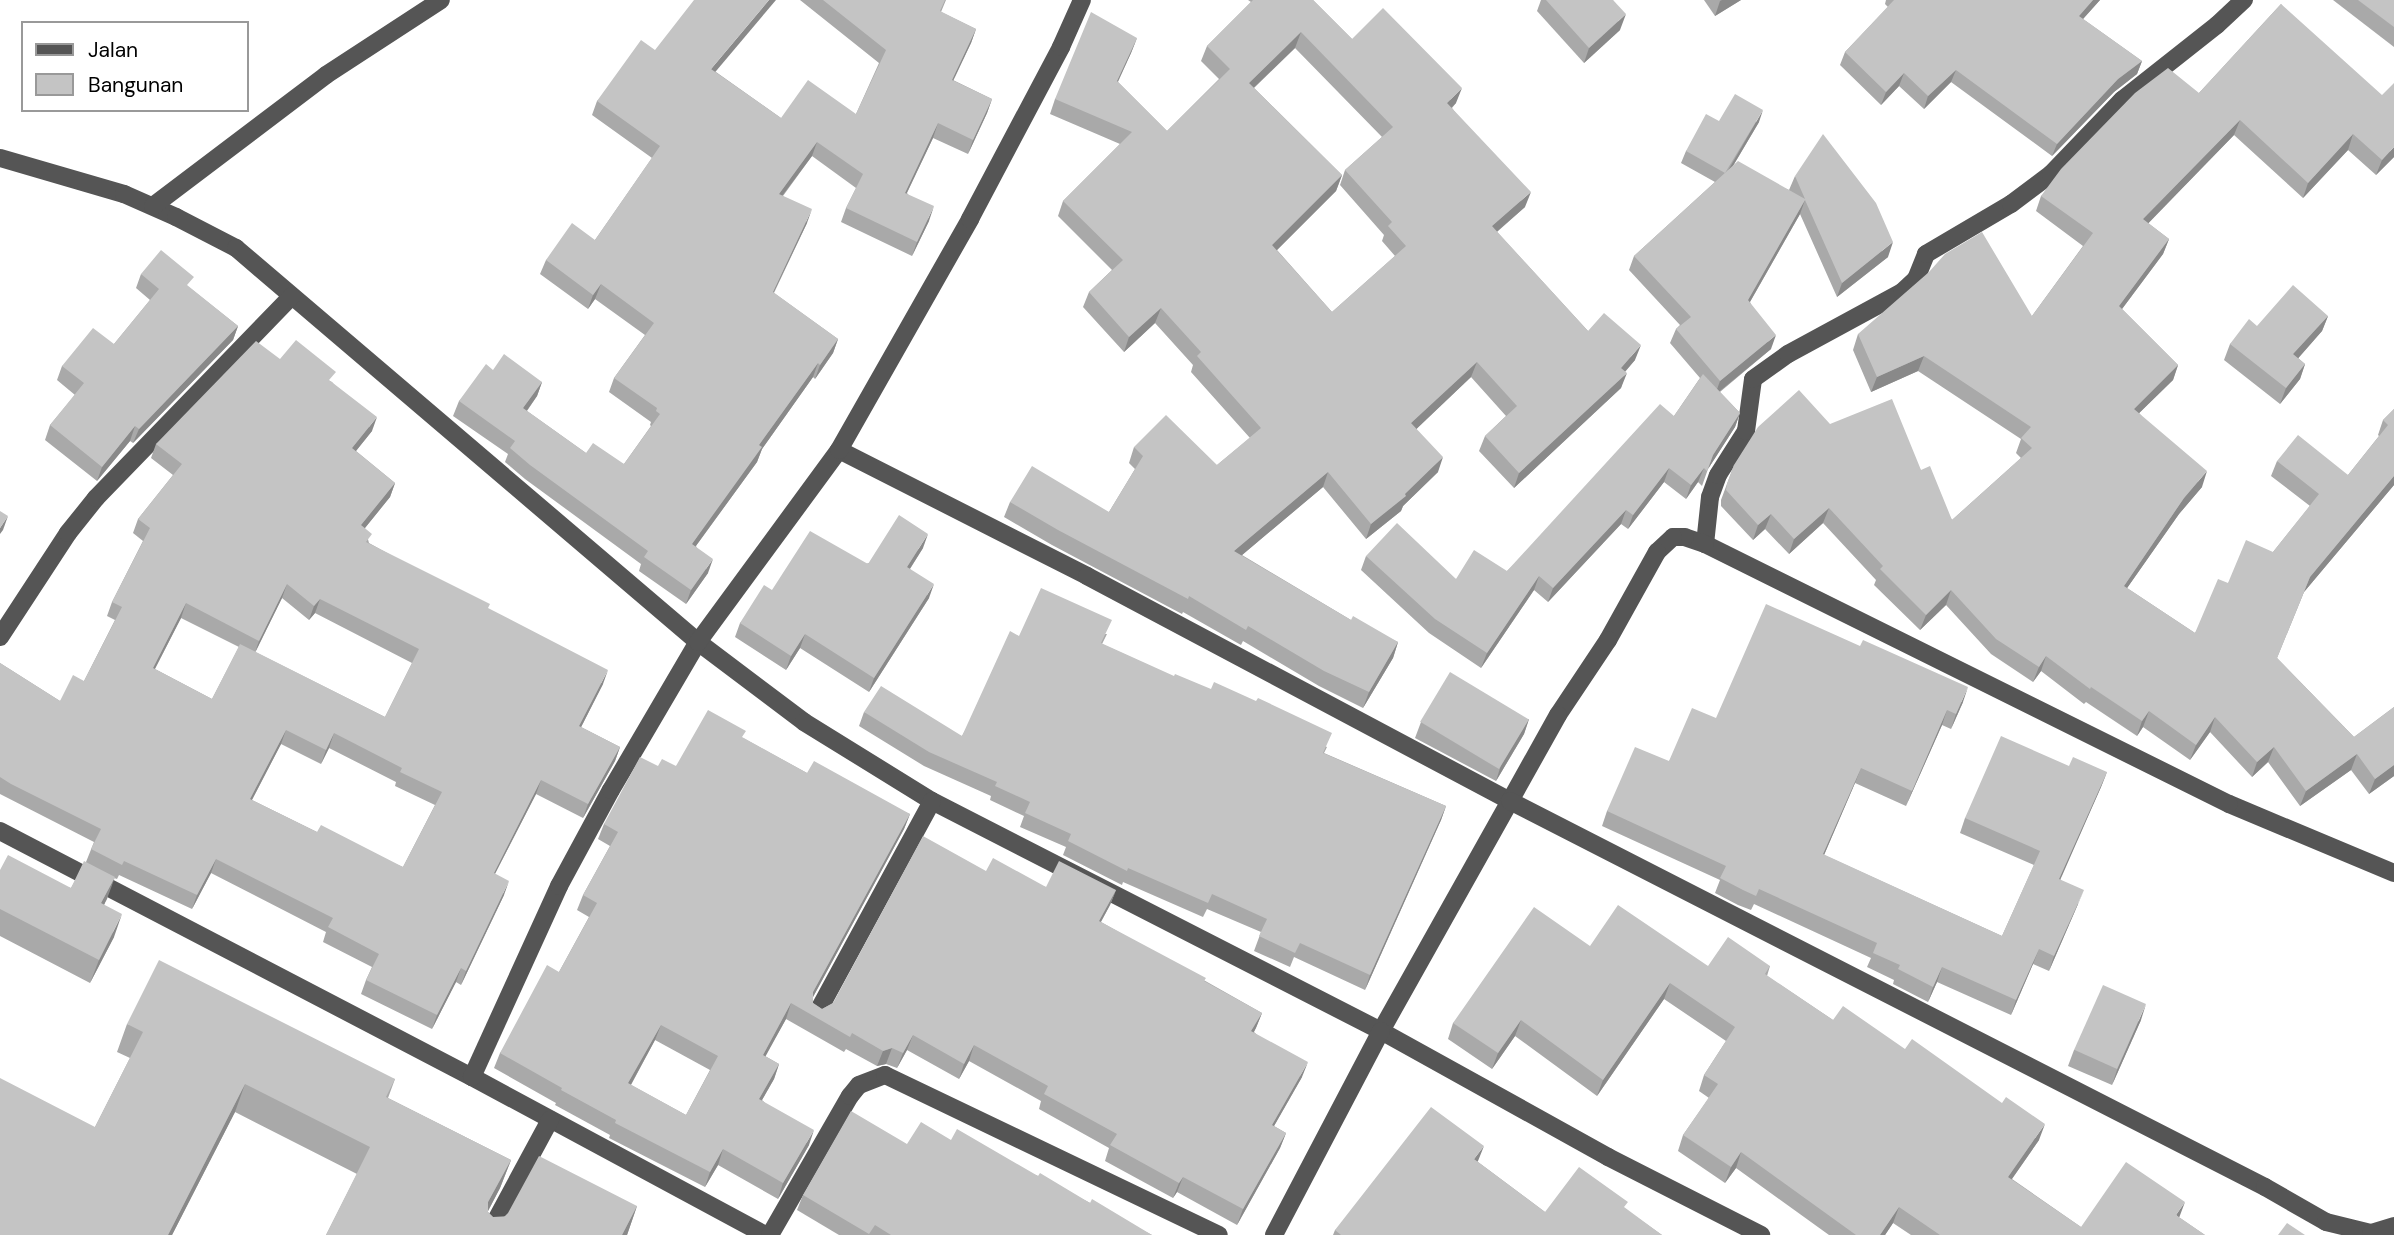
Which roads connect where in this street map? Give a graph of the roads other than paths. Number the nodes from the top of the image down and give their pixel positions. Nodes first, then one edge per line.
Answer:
1 (441, 0) edge
2 (1082, 0) edge
3 (2244, 0) edge
4 (0, 158) edge
5 (153, 206) junction
6 (292, 296) junction
7 (839, 450) junction
8 (1705, 544) junction
9 (0, 636) edge
10 (698, 642) junction
11 (932, 801) junction
12 (1510, 801) junction
13 (0, 831) edge
14 (2394, 873) edge
15 (817, 1013) edge
16 (1381, 1031) junction
17 (471, 1077) junction
18 (550, 1120) junction
19 (2394, 1226) edge
20 (488, 1235) edge
21 (765, 1235) edge
22 (771, 1235) edge
23 (1219, 1235) edge
24 (1274, 1235) edge
25 (1761, 1235) edge

1 - 5 street
2 - 7 street
3 - 8 street
4 - 5 street
5 - 6 street
6 - 9 street
6 - 10 street
7 - 10 street
7 - 12 street
8 - 12 street
8 - 14 street
10 - 11 street
10 - 17 street
11 - 15 street
11 - 16 street
12 - 16 street
12 - 19 street
13 - 17 street
16 - 24 street
16 - 25 street
17 - 18 street
18 - 20 street
18 - 21 street
22 - 23 street

